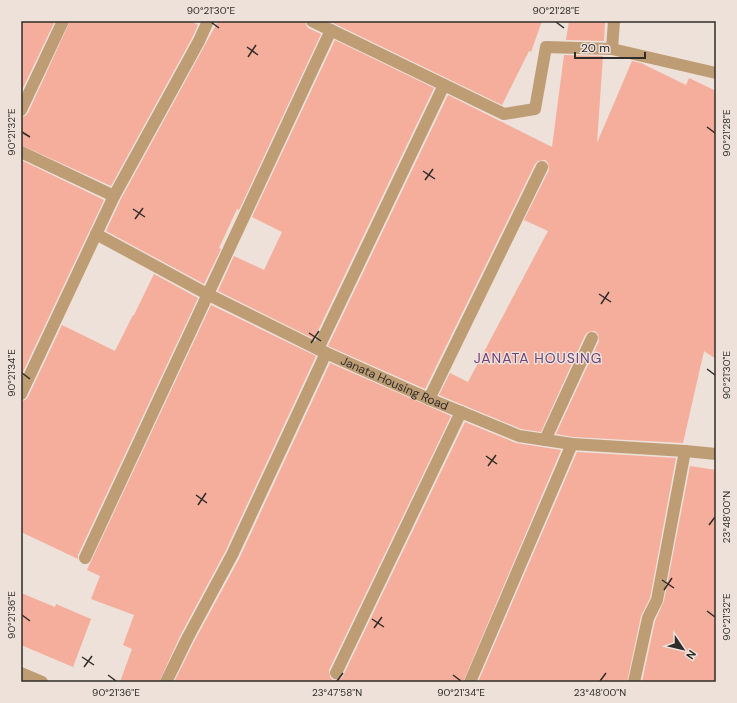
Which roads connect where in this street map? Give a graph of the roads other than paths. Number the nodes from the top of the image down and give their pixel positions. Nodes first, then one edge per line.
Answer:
1 (63, 21) edge
2 (208, 21) edge
3 (312, 21) edge
4 (614, 21) edge
5 (330, 30) junction
6 (612, 49) junction
7 (716, 73) edge
8 (444, 85) junction
9 (21, 110) edge
10 (21, 152) edge
11 (542, 167) dead end
12 (114, 196) junction
13 (96, 234) junction
14 (207, 294) junction
15 (592, 338) dead end
16 (322, 351) junction
17 (21, 394) edge
18 (429, 399) junction
19 (461, 412) junction
20 (545, 440) junction
21 (572, 444) junction
22 (685, 451) junction
23 (716, 454) edge
24 (85, 558) dead end
25 (21, 673) edge
26 (336, 673) dead end
27 (42, 682) edge
28 (166, 682) edge
29 (470, 682) edge
30 (634, 682) edge

1 - 9 street
2 - 12 street
3 - 5 street
4 - 6 street
5 - 8 street
5 - 14 street
6 - 7 street
6 - 8 street
8 - 16 street
10 - 12 street
11 - 18 street
12 - 13 street
13 - 14 street, Janata Housing Road
13 - 17 street
14 - 16 street, Janata Housing Road
14 - 24 street
15 - 20 street
16 - 18 street, Janata Housing Road
16 - 28 street
18 - 19 street, Janata Housing Road
19 - 20 street, Janata Housing Road
19 - 26 street
20 - 21 street, Janata Housing Road
21 - 22 street, Janata Housing Road
21 - 29 street
22 - 23 street, Janata Housing Road
22 - 30 street
25 - 27 street

